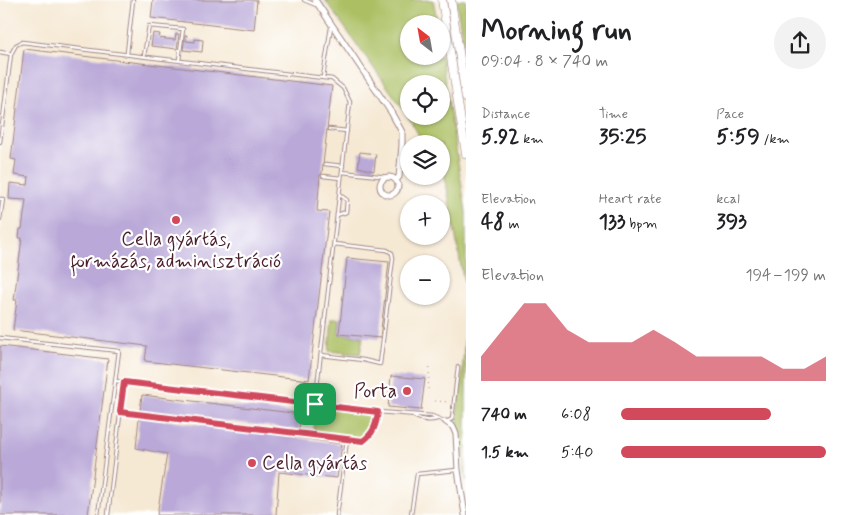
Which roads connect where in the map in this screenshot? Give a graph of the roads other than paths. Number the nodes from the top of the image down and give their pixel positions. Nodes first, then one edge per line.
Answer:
1 (133, 0) edge
2 (304, 0) edge
3 (315, 0) edge
4 (442, 0) edge
5 (451, 0) edge
6 (321, 9) junction
7 (332, 24) junction
8 (0, 52) edge
9 (11, 54) junction
10 (127, 54) junction
11 (144, 56) junction
12 (179, 60) junction
13 (323, 77) junction
14 (466, 98) edge
15 (329, 129) dead end
16 (347, 131) junction
17 (0, 142) edge
18 (466, 154) edge
19 (325, 164) dead end
20 (343, 166) junction
21 (342, 172) junction
22 (323, 176) dead end
23 (388, 177) junction
24 (342, 178) junction
25 (396, 180) junction
26 (340, 195) junction
27 (0, 199) edge
28 (337, 215) junction
29 (0, 219) edge
30 (334, 244) junction
31 (0, 338) edge
32 (321, 355) junction
33 (458, 367) dead end
34 (116, 381) junction
35 (124, 382) junction
36 (315, 404) junction
37 (120, 412) junction
38 (378, 412) junction
39 (446, 422) junction
40 (346, 440) junction
41 (458, 470) junction
42 (98, 515) edge
43 (108, 515) edge
44 (337, 515) edge
45 (411, 515) edge
46 (465, 515) edge

1 - 10 lane
2 - 6 lane
3 - 6 street
4 - 18 highway
5 - 14 highway
6 - 7 street
7 - 13 lane
7 - 25 street
8 - 9 lane
9 - 10 lane
9 - 17 lane
10 - 11 lane
11 - 12 lane
11 - 12 lane
12 - 13 lane
13 - 16 lane
15 - 16 lane
16 - 20 lane
19 - 20 lane
20 - 21 lane
21 - 23 lane
21 - 24 lane
22 - 24 lane
23 - 25 street
23 - 25 street
24 - 26 lane
26 - 28 lane
26 - 28 lane
27 - 29 lane
28 - 30 lane
30 - 32 lane
30 - 32 lane
31 - 34 lane
32 - 36 lane
33 - 39 lane
34 - 35 lane
34 - 42 lane
35 - 36 lane
35 - 37 lane
36 - 38 lane
37 - 40 lane
37 - 43 lane
38 - 39 lane
38 - 40 lane
39 - 41 street
40 - 44 lane
41 - 45 lane
41 - 46 street

